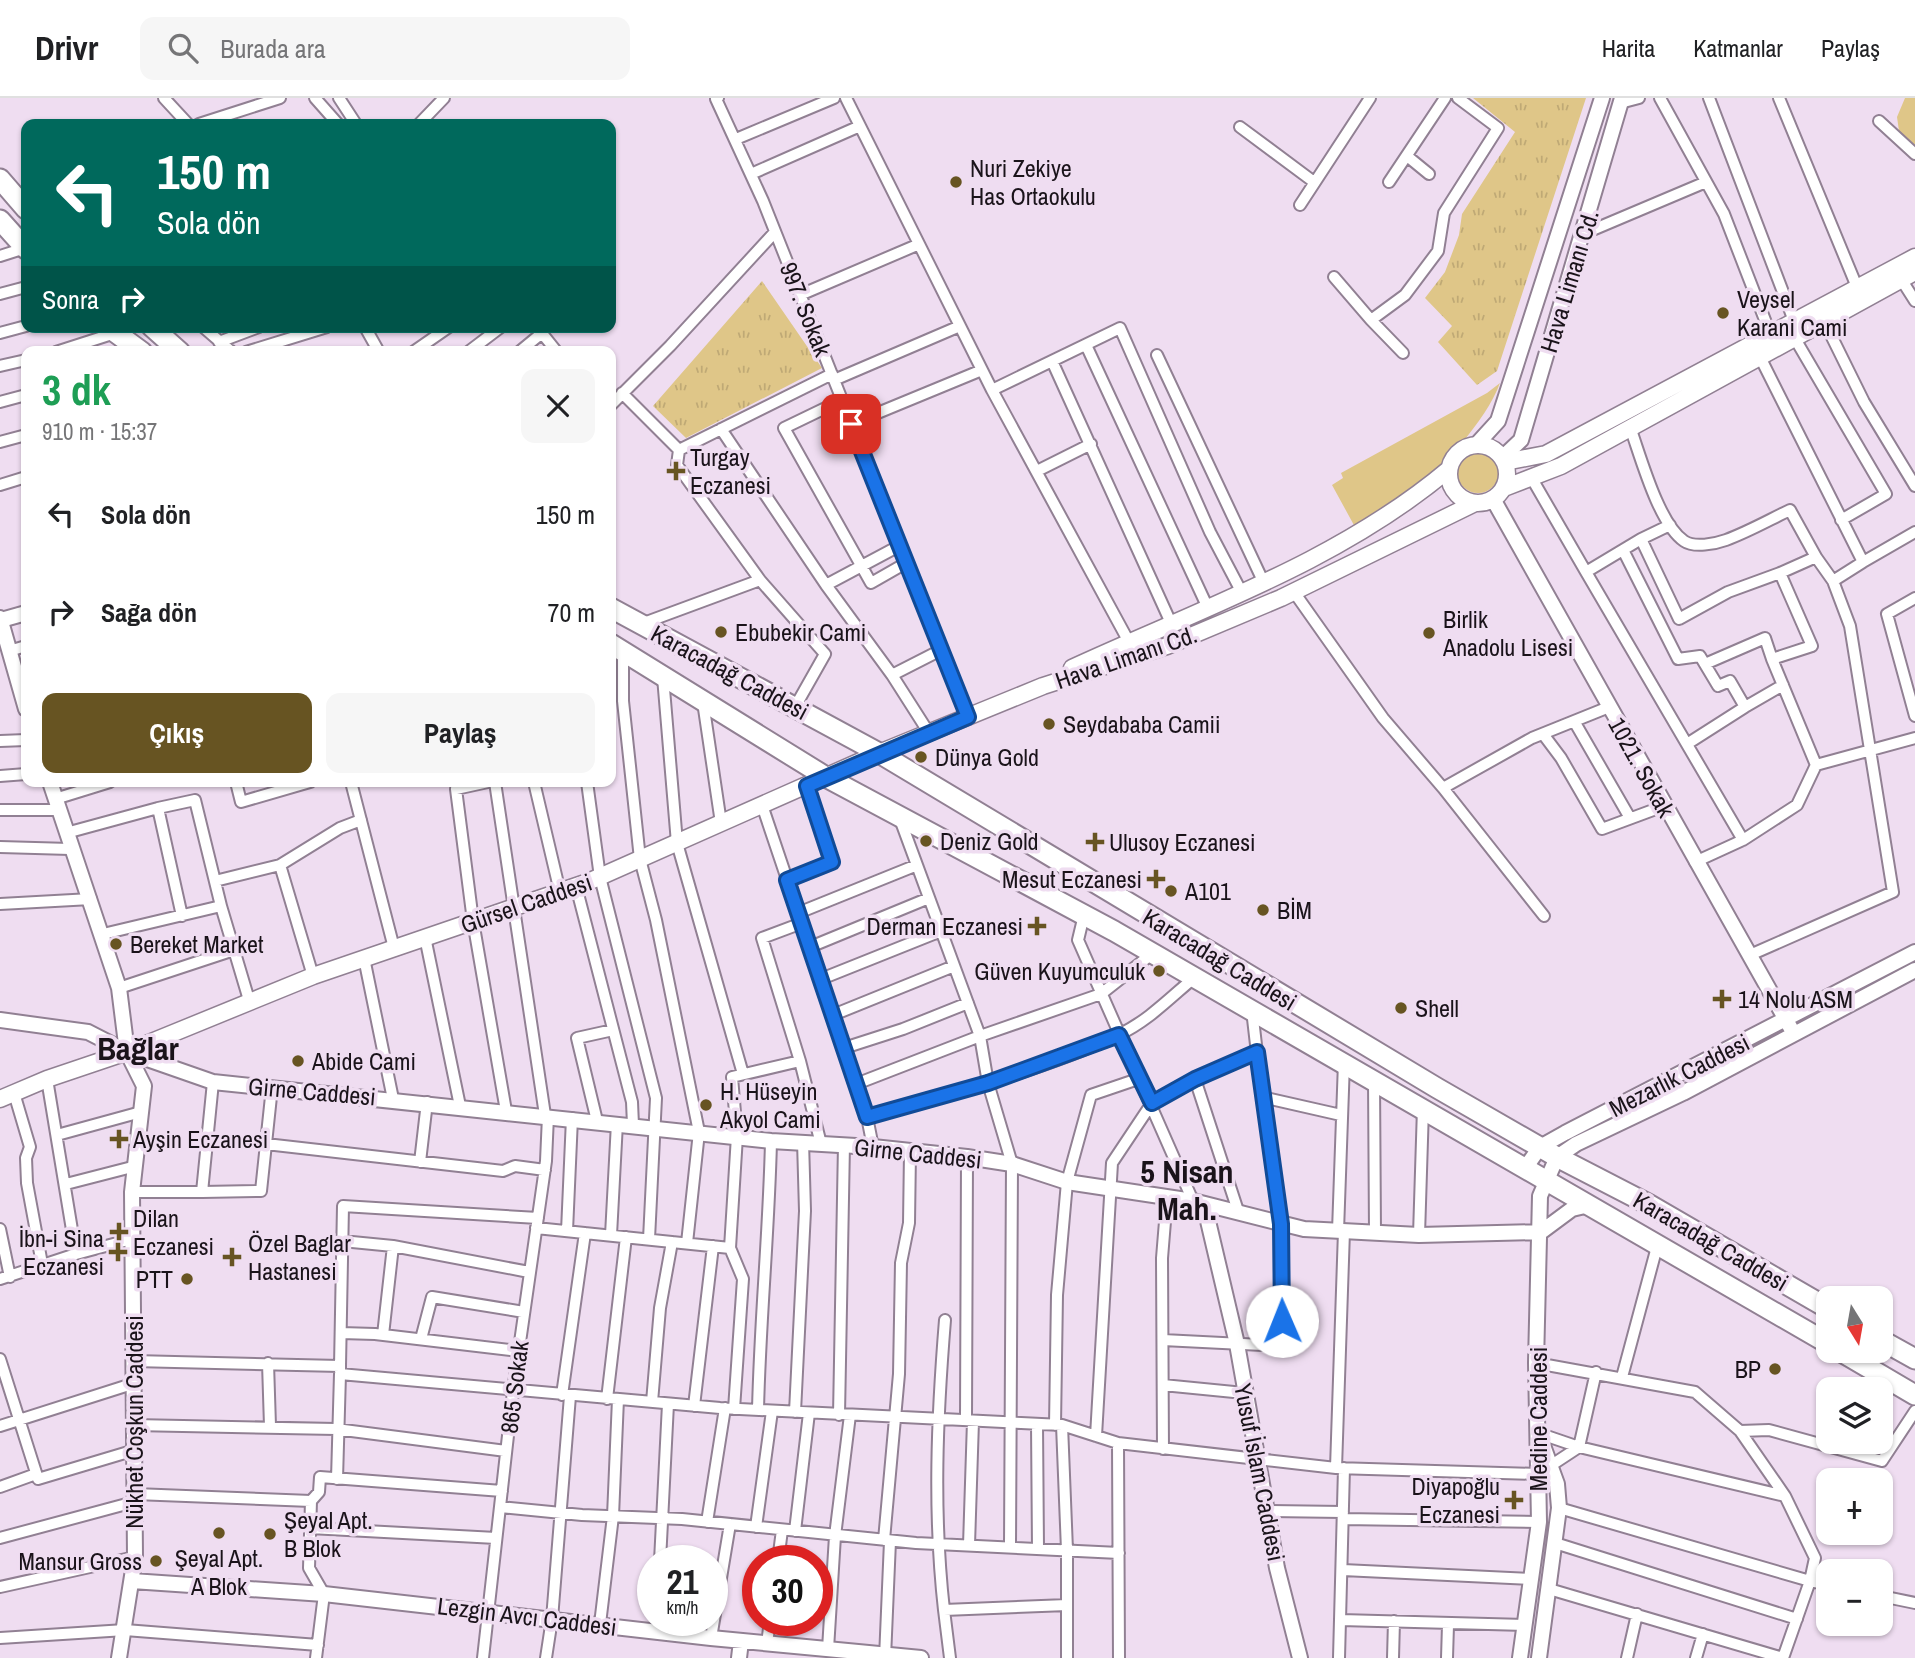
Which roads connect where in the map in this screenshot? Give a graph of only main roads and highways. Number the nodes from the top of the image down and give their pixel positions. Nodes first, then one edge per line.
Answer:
1 (0, 179) edge
2 (21, 203) edge
3 (0, 220) edge
4 (21, 243) edge
5 (1915, 257) edge
6 (1908, 275) edge
7 (1794, 329) junction
8 (116, 333) edge
9 (159, 333) edge
10 (134, 346) edge
11 (173, 346) edge
12 (1504, 459) junction
13 (1449, 469) junction
14 (1498, 493) junction
15 (1475, 503) junction
16 (616, 611) edge
17 (617, 648) edge
18 (1044, 687) junction
19 (879, 753) junction
20 (826, 777) junction
21 (7, 1096) edge
22 (1816, 1301) edge
23 (1816, 1337) edge
24 (1894, 1347) edge
25 (1915, 1359) edge
26 (1860, 1363) edge
27 (1915, 1395) edge

1 - 2 highway
3 - 4 highway
5 - 7 main road
6 - 7 main road
7 - 12 main road
7 - 14 main road
8 - 10 highway
9 - 11 highway
12 - 13 main road
12 - 14 main road
13 - 15 main road
13 - 18 main road, Hava Limanı Cd.
14 - 15 main road
15 - 18 main road, Hava Limanı Cd.
16 - 19 highway, Karacadağ Caddesi
17 - 20 highway, Karacadağ Caddesi
18 - 19 main road, Gürsel Caddesi
19 - 20 main road, Gürsel Caddesi
19 - 22 highway, Karacadağ Caddesi
20 - 21 main road, Gürsel Caddesi
20 - 23 highway, Karacadağ Caddesi
24 - 25 highway
26 - 27 highway

